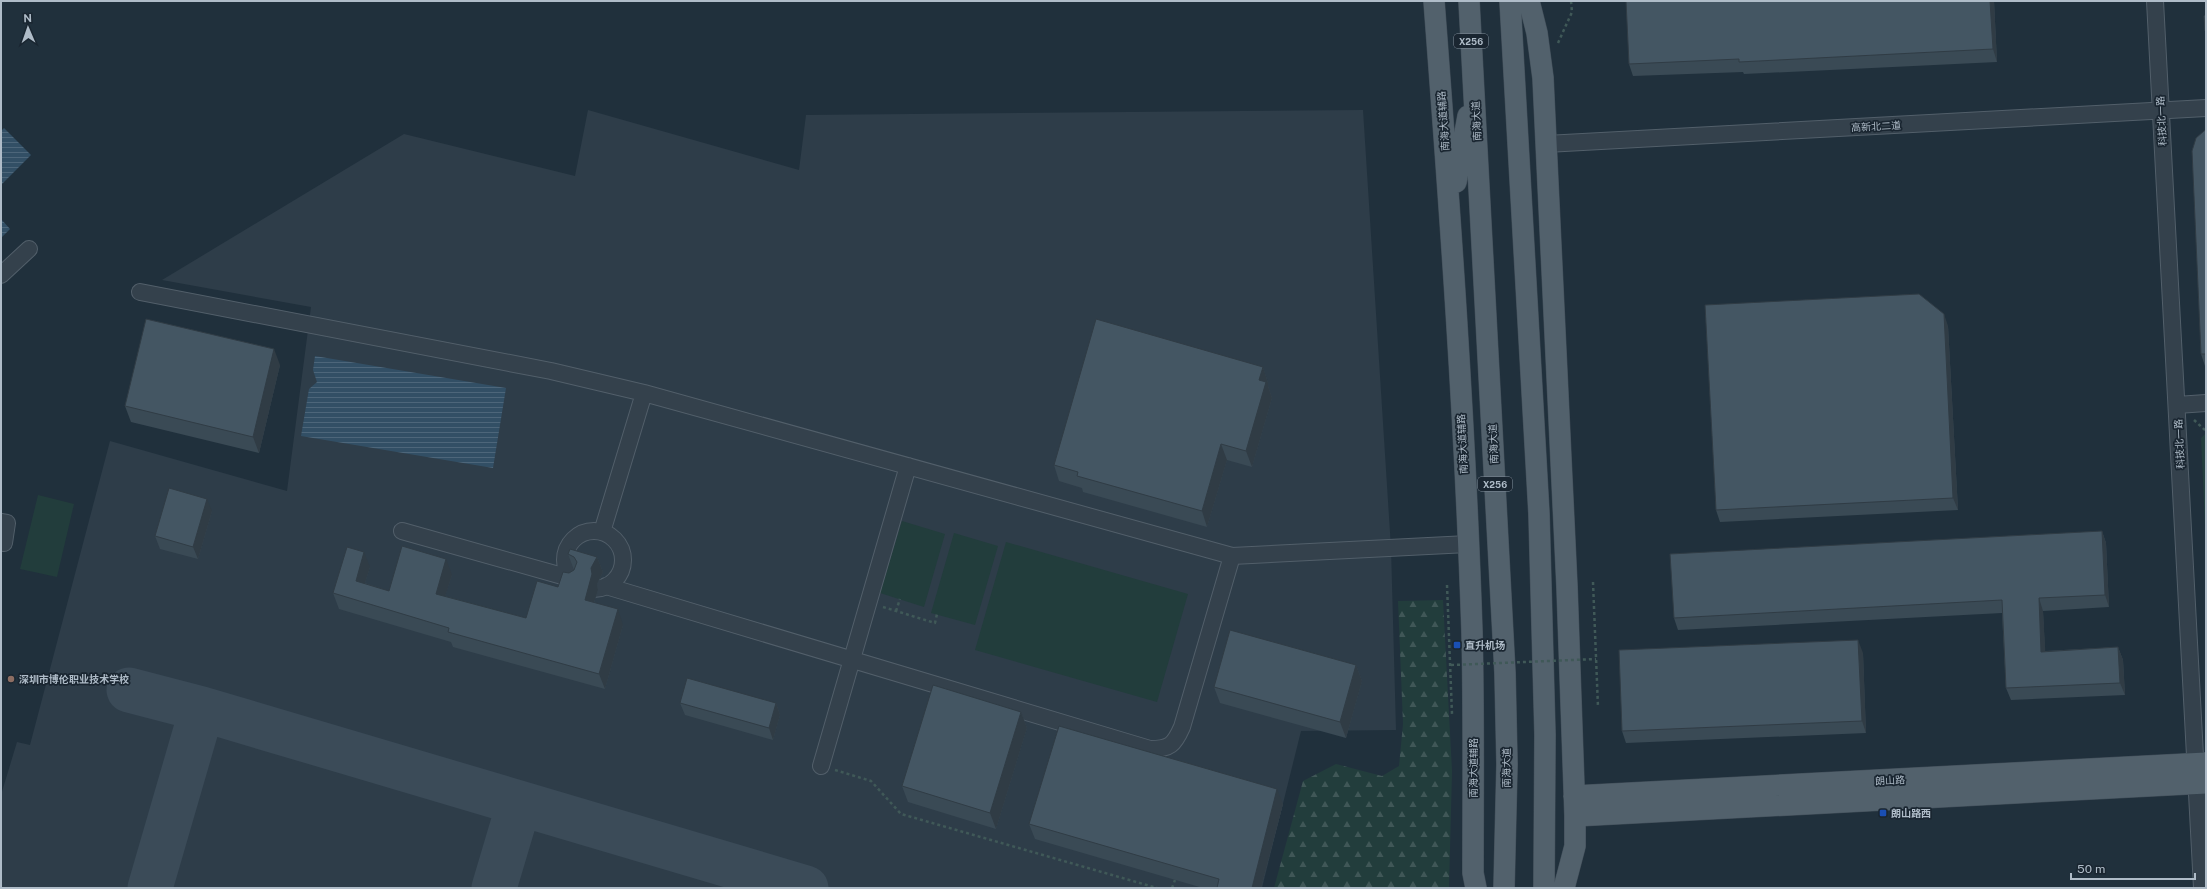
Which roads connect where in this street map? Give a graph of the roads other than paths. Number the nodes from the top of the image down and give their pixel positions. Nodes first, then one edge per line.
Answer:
1 (1434, 1) edge
2 (1469, 1) edge
3 (1510, 1) edge
4 (1530, 1) edge
5 (2154, 1) edge
6 (1474, 80) junction
7 (2206, 108) edge
8 (2160, 110) junction
9 (1546, 144) junction
10 (1450, 215) junction
11 (29, 250) dead end
12 (1, 275) edge
13 (140, 292) dead end
14 (644, 393) junction
15 (2206, 403) edge
16 (2177, 405) junction
17 (908, 466) junction
18 (1539, 514) junction
19 (4, 523) edge
20 (402, 531) dead end
21 (602, 532) junction
22 (1, 542) edge
23 (1468, 544) junction
24 (1232, 556) junction
25 (572, 579) junction
26 (606, 586) junction
27 (1567, 587) junction
28 (852, 660) junction
29 (821, 766) road end
30 (2201, 774) edge
31 (1575, 806) junction
32 (1575, 846) junction
33 (1474, 883) edge
34 (1504, 888) edge
35 (1544, 888) edge
36 (1564, 888) edge
37 (1574, 888) edge
38 (2202, 888) edge

1 - 10 main road, 南海大道辅路
2 - 6 main road, 南海大道 / X256
3 - 18 main road
4 - 9 main road
5 - 8 street, 科技北一路
6 - 10 main road
6 - 34 main road, 南海大道 / X256
7 - 8 street, 高新北二道
8 - 9 street, 高新北二道
8 - 16 street, 科技北一路
9 - 27 main road
10 - 23 main road, 南海大道辅路
11 - 12 street
13 - 14 street
14 - 17 street
14 - 21 street
15 - 16 street
16 - 30 street, 科技北一路
17 - 24 street
17 - 28 street
18 - 27 main road
18 - 35 main road
19 - 22 street
20 - 25 street
21 - 25 street
21 - 26 street
23 - 24 street
23 - 33 main road, 南海大道辅路
24 - 28 street
25 - 26 street
26 - 28 street
27 - 31 main road
28 - 29 street
30 - 31 main road, 朗山路
30 - 38 street, 科技北一路
31 - 32 main road
32 - 36 main road
32 - 37 street

